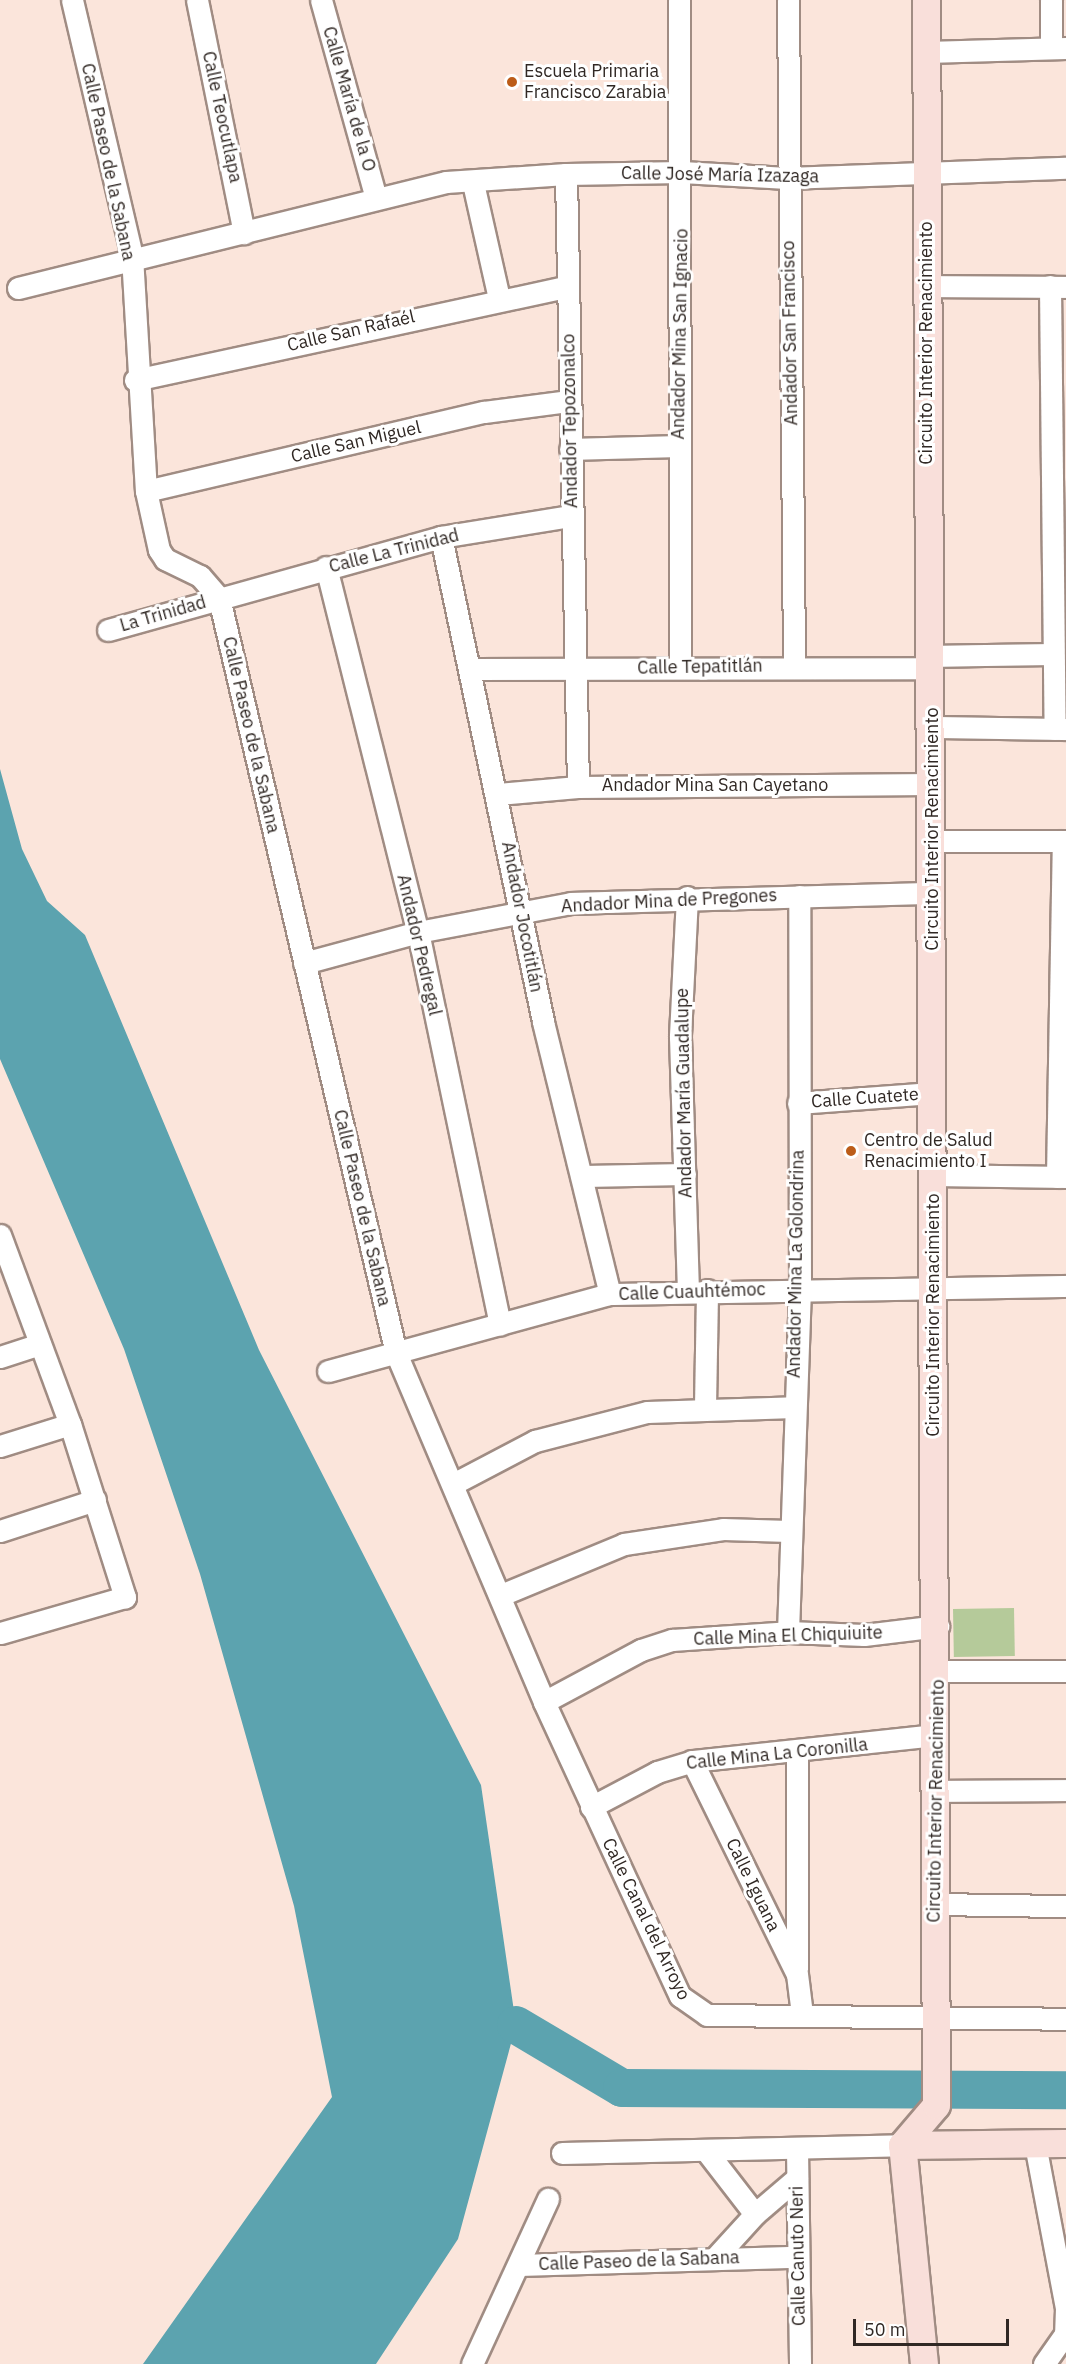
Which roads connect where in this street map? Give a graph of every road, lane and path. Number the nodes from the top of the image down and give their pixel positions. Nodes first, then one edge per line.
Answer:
1 (72, 0) edge
2 (197, 0) edge
3 (321, 0) edge
4 (679, 0) edge
5 (788, 0) edge
6 (926, 0) edge
7 (1051, 0) edge
8 (1058, 48) edge
9 (926, 52) junction
10 (1066, 168) edge
11 (926, 171) junction
12 (682, 172) junction
13 (566, 174) junction
14 (788, 178) junction
15 (473, 183) junction
16 (376, 198) junction
17 (244, 234) junction
18 (132, 256) junction
19 (568, 286) junction
20 (925, 286) junction
21 (1058, 286) edge
22 (18, 288) dead end
23 (499, 298) junction
24 (135, 380) junction
25 (569, 401) junction
26 (678, 446) junction
27 (570, 449) junction
28 (146, 491) junction
29 (571, 516) junction
30 (441, 537) junction
31 (326, 567) junction
32 (219, 598) junction
33 (108, 630) dead end
34 (1053, 654) junction
35 (930, 662) junction
36 (794, 666) junction
37 (575, 667) junction
38 (680, 668) junction
39 (470, 669) junction
40 (932, 727) junction
41 (1060, 729) edge
42 (932, 784) junction
43 (578, 787) junction
44 (498, 794) junction
45 (1064, 841) edge
46 (933, 842) junction
47 (933, 892) junction
48 (799, 896) junction
49 (687, 897) junction
50 (522, 911) junction
51 (418, 932) junction
52 (1062, 948) edge
53 (304, 963) junction
54 (1063, 1065) edge
55 (932, 1093) junction
56 (798, 1103) junction
57 (685, 1174) junction
58 (933, 1175) junction
59 (584, 1176) junction
60 (1062, 1177) edge
61 (0, 1235) edge
62 (7, 1273) edge
63 (930, 1286) junction
64 (1066, 1286) edge
65 (698, 1290) junction
66 (800, 1290) junction
67 (610, 1294) junction
68 (500, 1325) junction
69 (40, 1344) junction
70 (396, 1353) junction
71 (0, 1357) edge
72 (328, 1371) dead end
73 (705, 1407) junction
74 (794, 1407) junction
75 (70, 1424) junction
76 (0, 1446) edge
77 (453, 1484) junction
78 (95, 1500) junction
79 (0, 1531) edge
80 (789, 1531) junction
81 (501, 1595) junction
82 (938, 1626) junction
83 (788, 1632) junction
84 (0, 1633) edge
85 (938, 1671) junction
86 (1066, 1671) edge
87 (544, 1702) junction
88 (937, 1735) junction
89 (797, 1754) junction
90 (692, 1761) junction
91 (1066, 1790) edge
92 (936, 1791) junction
93 (591, 1807) junction
94 (934, 1904) junction
95 (1066, 1906) edge
96 (797, 1974) junction
97 (802, 2014) junction
98 (935, 2019) junction
99 (1066, 2019) edge
100 (1066, 2143) edge
101 (1035, 2144) junction
102 (902, 2145) junction
103 (798, 2148) junction
104 (562, 2152) dead end
105 (708, 2152) junction
106 (797, 2178) junction
107 (548, 2199) dead end
108 (755, 2214) junction
109 (795, 2257) junction
110 (715, 2258) junction
111 (521, 2265) junction
112 (472, 2364) edge
113 (800, 2364) edge
114 (924, 2364) edge
115 (1044, 2364) edge

1 - 18 street, Calle Paseo de la Sabana
2 - 17 street, Calle Teocutlapa
3 - 16 street, Calle María de la O
4 - 12 street, Andador Mina San Ignacio
5 - 14 street, Andador San Francisco
6 - 9 main road, Circuito Interior Renacimiento
7 - 8 street
8 - 9 street
9 - 11 main road, Circuito Interior Renacimiento
10 - 11 street, Calle José María Izazaga
11 - 14 street, Calle José María Izazaga
11 - 20 main road, Circuito Interior Renacimiento
12 - 13 street, Calle José María Izazaga
12 - 14 street, Calle José María Izazaga
12 - 26 street, Andador Mina San Ignacio
13 - 15 street, Calle José María Izazaga
13 - 19 street, Andador Tepozonalco
14 - 36 street, Andador San Francisco
15 - 16 street, Calle José María Izazaga
15 - 23 street
16 - 17 street, Calle José María Izazaga
17 - 18 street, Calle José María Izazaga
18 - 22 street, Calle José María Izazaga
18 - 24 street, Calle Paseo de la Sabana
19 - 23 street, Calle San Rafaél
19 - 25 street, Andador Tepozonalco
20 - 21 street
20 - 35 main road, Circuito Interior Renacimiento
21 - 34 street
23 - 24 street, Calle San Rafaél
24 - 28 street, Calle Paseo de la Sabana
25 - 27 street, Andador Tepozonalco
25 - 28 street, Calle San Miguel
26 - 27 street
26 - 38 street, Andador Mina San Ignacio
27 - 29 street, Andador Tepozonalco
28 - 32 street, Calle Paseo de la Sabana
29 - 30 street, Calle La Trinidad
29 - 37 street, Andador Tepozonalco
30 - 31 street, Calle La Trinidad
30 - 39 street, Andador Jocotitlán
31 - 32 street, Calle La Trinidad
31 - 51 street, Andador Pedregal
32 - 33 street, La Trinidad
32 - 53 street, Calle Paseo de la Sabana
34 - 35 street, Calle Tepatitlán
34 - 41 street
35 - 36 street, Calle Tepatitlán
35 - 40 main road, Circuito Interior Renacimiento
36 - 38 street, Calle Tepatitlán
37 - 38 street, Calle Tepatitlán
37 - 39 street, Calle Tepatitlán
37 - 43 street, Andador Tepozonalco
39 - 44 street, Andador Jocotitlán
40 - 41 street
40 - 42 main road, Circuito Interior Renacimiento
42 - 43 street, Andador Mina San Cayetano
42 - 46 main road, Circuito Interior Renacimiento
43 - 44 street, Andador Mina San Cayetano
44 - 50 street, Andador Jocotitlán
45 - 46 street
45 - 52 street
46 - 47 main road, Circuito Interior Renacimiento
47 - 48 street, Andador Mina de Pregones
47 - 55 main road, Circuito Interior Renacimiento
48 - 49 street, Andador Mina de Pregones
48 - 56 street, Andador Mina La Golondrina
49 - 50 street, Andador Mina de Pregones
49 - 57 street, Andador María Guadalupe
50 - 51 street, Andador Mina de Pregones
50 - 59 street, Andador Jocotitlán
51 - 53 street, Andador Mina de Pregones
51 - 68 street, Andador Pedregal
52 - 54 street
53 - 70 street, Calle Paseo de la Sabana
54 - 60 street
55 - 56 street, Calle Cuatete
55 - 58 main road, Circuito Interior Renacimiento
56 - 66 street, Andador Mina La Golondrina
57 - 59 street
57 - 65 street, Andador María Guadalupe
58 - 60 street
58 - 63 main road, Circuito Interior Renacimiento
59 - 67 street, Andador Jocotitlán
61 - 62 street
62 - 69 street
63 - 64 street, Calle Cuauhtémoc
63 - 66 street, Calle Cuauhtémoc
63 - 82 main road, Circuito Interior Renacimiento
65 - 66 street, Calle Cuauhtémoc
65 - 67 street, Calle Cuauhtémoc
65 - 73 street, Andador María Guadalupe
66 - 74 street, Andador Mina La Golondrina
67 - 68 street, Calle Cuauhtémoc
68 - 70 street, Calle Cuauhtémoc
69 - 71 street
69 - 75 street
70 - 72 street, Calle Cuauhtémoc
70 - 77 street, Calle Paseo de la Sabana
73 - 74 street
73 - 77 street
74 - 80 street, Andador Mina La Golondrina
75 - 76 street
75 - 78 street
77 - 81 street, Calle Canal del Arroyo
78 - 79 street
78 - 84 street
80 - 81 street
80 - 83 street, Andador Mina La Golondrina
81 - 87 street, Calle Canal del Arroyo
82 - 83 street, Calle Mina El Chiquiuite
82 - 85 main road, Circuito Interior Renacimiento
83 - 87 street, Calle Mina El Chiquiuite
85 - 86 street
85 - 88 main road, Circuito Interior Renacimiento
87 - 93 street, Calle Canal del Arroyo
88 - 89 street, Calle Mina La Coronilla
88 - 92 main road, Circuito Interior Renacimiento
89 - 90 street, Calle Mina La Coronilla
89 - 96 street
90 - 93 street, Calle Mina La Coronilla
90 - 96 street, Calle Iguana
91 - 92 street
92 - 94 main road, Circuito Interior Renacimiento
93 - 97 street, Calle Canal del Arroyo
94 - 95 street
94 - 98 main road, Circuito Interior Renacimiento
96 - 97 street, Calle Iguana
97 - 98 street, Calle Canal del Arroyo
98 - 99 street, Calle Canal del Arroyo
98 - 102 main road, Circuito Interior Renacimiento
100 - 101 main road
101 - 102 main road
101 - 115 street
102 - 103 street
102 - 114 main road
103 - 105 street
103 - 106 street, Calle Canuto Neri
104 - 105 street
105 - 108 street
106 - 108 street
106 - 109 street, Calle Canuto Neri
107 - 111 street
108 - 110 street
109 - 110 street, Calle Paseo de la Sabana
109 - 113 street, Calle Canuto Neri
110 - 111 street, Calle Paseo de la Sabana
111 - 112 street, Calle Paseo de la Sabana

